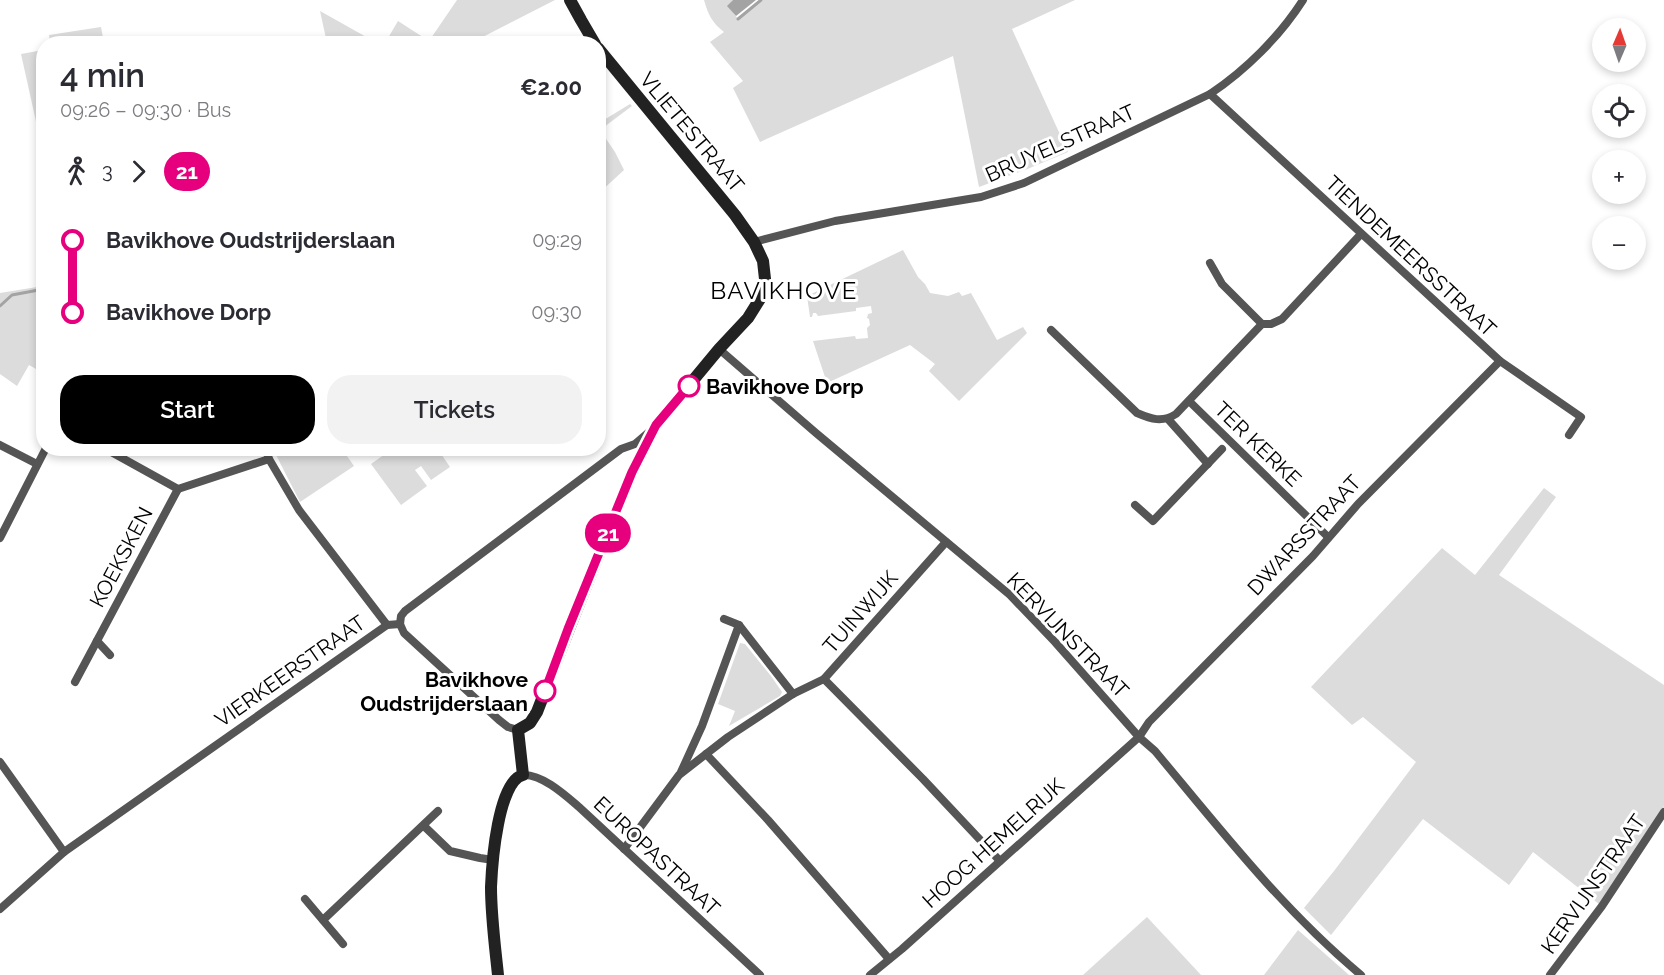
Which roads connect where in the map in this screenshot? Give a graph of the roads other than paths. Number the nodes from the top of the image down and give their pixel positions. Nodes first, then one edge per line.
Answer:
1 (570, 0) edge
2 (1304, 0) edge
3 (591, 36) edge
4 (606, 58) edge
5 (1210, 94) junction
6 (1360, 234) junction
7 (754, 242) junction
8 (1210, 263) dead end
9 (1262, 324) junction
10 (1051, 330) dead end
11 (719, 349) junction
12 (1500, 361) junction
13 (1188, 401) junction
14 (1168, 419) junction
15 (656, 425) junction
16 (1569, 435) dead end
17 (0, 445) edge
18 (628, 447) junction
19 (1222, 449) dead end
20 (642, 455) junction
21 (42, 456) edge
22 (118, 456) edge
23 (268, 456) edge
24 (269, 459) junction
25 (37, 464) junction
26 (1208, 464) junction
27 (178, 489) junction
28 (1135, 505) dead end
29 (1328, 537) junction
30 (0, 538) edge
31 (946, 542) junction
32 (724, 619) dead end
33 (400, 624) junction
34 (387, 625) junction
35 (739, 625) junction
36 (97, 641) junction
37 (110, 655) dead end
38 (824, 680) junction
39 (75, 682) dead end
40 (793, 694) junction
41 (518, 730) junction
42 (1138, 737) junction
43 (706, 754) junction
44 (0, 762) edge
45 (523, 775) junction
46 (679, 775) junction
47 (438, 811) dead end
48 (1664, 812) edge
49 (424, 826) junction
50 (624, 849) junction
51 (64, 852) junction
52 (494, 860) junction
53 (1000, 861) junction
54 (305, 898) dead end
55 (0, 909) edge
56 (323, 921) junction
57 (343, 944) dead end
58 (889, 959) junction
59 (498, 975) edge
60 (760, 975) edge
61 (870, 975) edge
62 (1361, 975) edge
63 (1550, 975) edge

1 - 3 street
2 - 5 street, BRUYELSTRAAT
4 - 7 street, VLIETESTRAAT
5 - 6 street, TIENDEMEERSSTRAAT
5 - 7 street, BRUYELSTRAAT
6 - 9 street, TER KERKE
6 - 12 street, TIENDEMEERSSTRAAT
7 - 11 street, VLIETESTRAAT
8 - 9 street
9 - 13 street, TER KERKE
10 - 14 street
11 - 15 street, VLIETESTRAAT
11 - 31 street, KERVIJNSTRAAT
12 - 16 street, TIENDEMEERSSTRAAT
12 - 29 street, DWARSSTRAAT
13 - 14 street, TER KERKE
13 - 29 street, TER KERKE
14 - 26 street
15 - 18 street, VIERKEERSTRAAT
15 - 20 street, VLIETESTRAAT
17 - 25 street
18 - 20 street
18 - 33 street, VIERKEERSTRAAT
19 - 26 street, TER KERKE
20 - 41 street, VLIETESTRAAT
21 - 25 street
22 - 27 street
23 - 24 street
24 - 27 street
24 - 34 street
25 - 30 street
26 - 28 street, TER KERKE
27 - 36 street, KOEKSKEN
29 - 42 street, DWARSSTRAAT
31 - 38 street, TUINWIJK
31 - 42 street, KERVIJNSTRAAT
32 - 35 street
33 - 34 street, VIERKEERSTRAAT
33 - 41 street
34 - 51 street, VIERKEERSTRAAT
35 - 40 street
35 - 46 street, TUINWIJK
36 - 37 street, KOEKSKEN
36 - 39 street, KOEKSKEN
38 - 40 street, TUINWIJK
38 - 53 street
40 - 43 street, TUINWIJK
41 - 45 street
42 - 53 street, HOOG HEMELRIJK
42 - 62 street, KERVIJNSTRAAT
43 - 46 street, TUINWIJK
43 - 58 street
44 - 51 street
45 - 50 street, EUROPASTRAAT
45 - 52 street
46 - 50 street, TUINWIJK
47 - 49 street
48 - 63 street, KERVIJNSTRAAT
49 - 52 street
49 - 56 street
50 - 60 street, EUROPASTRAAT
51 - 55 street, VIERKEERSTRAAT
52 - 59 street
53 - 58 street, HOOG HEMELRIJK
54 - 56 street
56 - 57 street
58 - 61 street, HOOG HEMELRIJK

